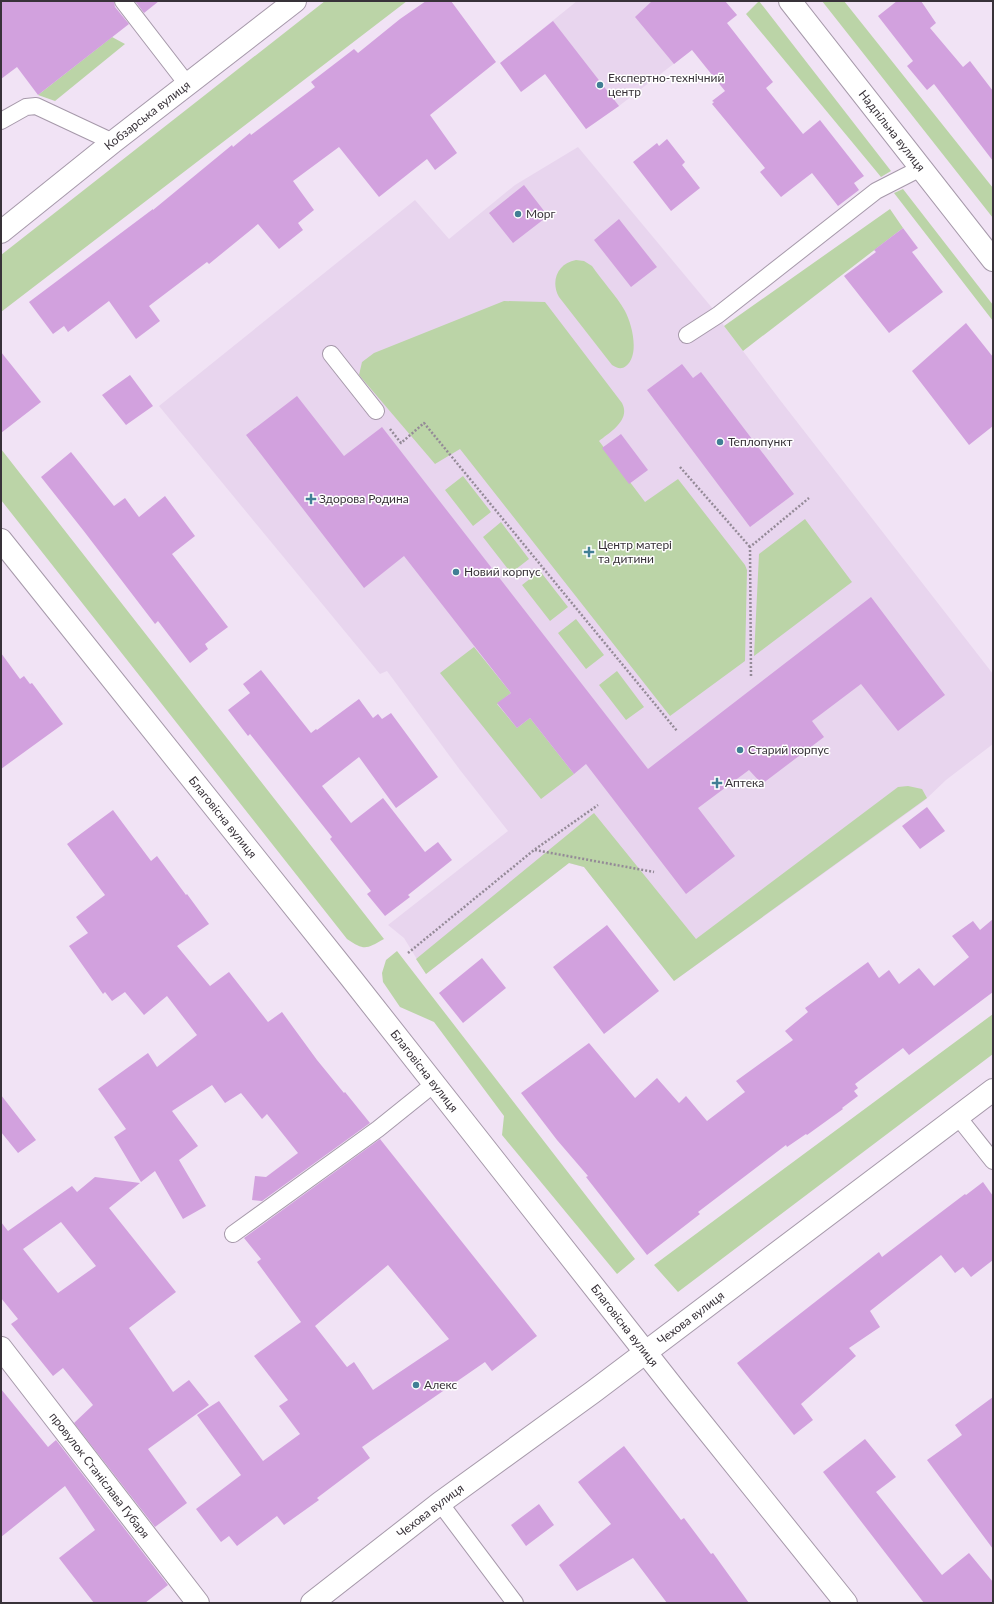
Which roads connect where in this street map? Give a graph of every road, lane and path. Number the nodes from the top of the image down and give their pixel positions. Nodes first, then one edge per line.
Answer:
1 (123, 1) edge
2 (295, 1) edge
3 (790, 1) edge
4 (187, 84) junction
5 (1, 121) edge
6 (113, 142) junction
7 (921, 168) junction
8 (1, 232) edge
9 (993, 260) edge
10 (687, 335) dead end
11 (331, 354) dead end
12 (376, 411) joint
13 (680, 467) dead end
14 (809, 498) dead end
15 (1, 540) edge
16 (750, 547) junction
17 (751, 676) dead end
18 (677, 731) dead end
19 (598, 805) dead end
20 (534, 850) junction
21 (654, 872) dead end
22 (408, 953) dead end
23 (434, 1084) junction
24 (993, 1090) edge
25 (958, 1117) junction
26 (993, 1161) edge
27 (232, 1234) dead end
28 (1, 1348) edge
29 (645, 1353) junction
30 (440, 1503) junction
31 (198, 1603) edge
32 (312, 1603) edge
33 (515, 1603) edge
34 (846, 1603) edge

1 - 4 lane
2 - 4 main road, Кобзарська вулиця
3 - 7 main road, Надпільна вулиця
4 - 6 main road, Кобзарська вулиця
5 - 6 lane
6 - 8 main road, Кобзарська вулиця
7 - 9 main road, Надпільна вулиця
7 - 10 lane
11 - 12 lane
12 - 18 path
13 - 16 path
14 - 16 path
15 - 23 main road, Благовісна вулиця
16 - 17 path
19 - 20 path
20 - 21 path
20 - 22 path
23 - 27 lane
23 - 29 main road, Благовісна вулиця
24 - 25 main road, Чехова вулиця
25 - 26 lane
25 - 29 main road, Чехова вулиця
28 - 31 main road, провулок Станіслава Губаря
29 - 30 main road, Чехова вулиця
29 - 34 main road, Благовісна вулиця
30 - 32 main road, Чехова вулиця
30 - 33 lane

